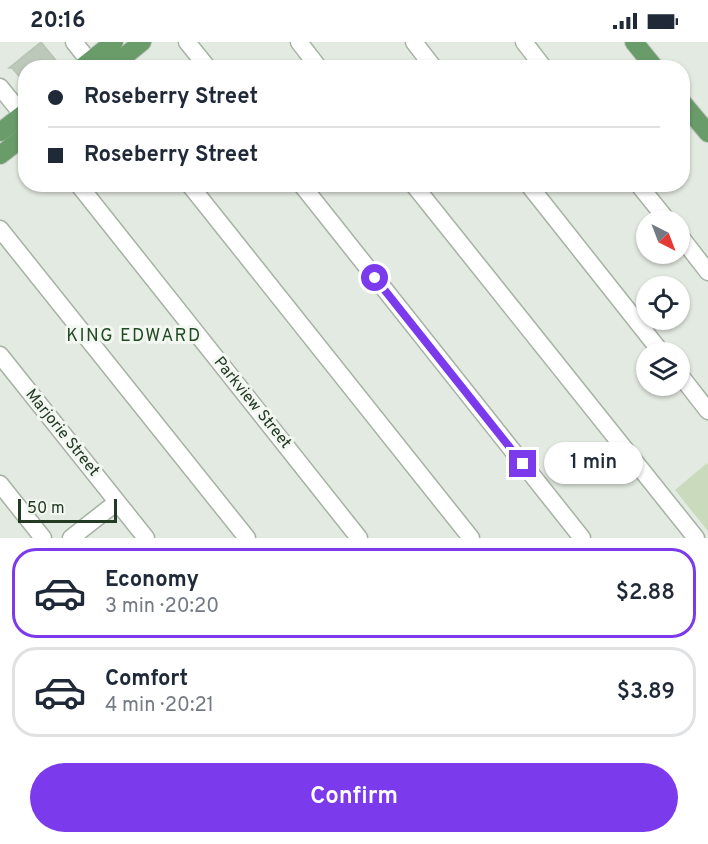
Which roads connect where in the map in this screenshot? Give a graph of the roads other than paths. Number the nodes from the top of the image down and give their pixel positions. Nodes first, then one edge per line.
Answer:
1 (74, 42) edge
2 (114, 42) edge
3 (142, 42) edge
4 (187, 42) edge
5 (299, 42) edge
6 (414, 42) edge
7 (524, 42) edge
8 (634, 42) edge
9 (83, 60) edge
10 (90, 60) edge
11 (120, 60) edge
12 (202, 60) edge
13 (314, 60) edge
14 (428, 60) edge
15 (538, 60) edge
16 (649, 60) edge
17 (0, 87) edge
18 (18, 108) edge
19 (690, 112) edge
20 (18, 119) edge
21 (0, 132) edge
22 (708, 133) edge
23 (18, 141) edge
24 (0, 155) edge
25 (84, 192) edge
26 (195, 192) edge
27 (307, 192) edge
28 (419, 192) edge
29 (534, 192) edge
30 (644, 192) edge
31 (659, 210) edge
32 (0, 229) edge
33 (690, 249) edge
34 (708, 272) edge
35 (654, 342) edge
36 (0, 355) edge
37 (690, 388) edge
38 (708, 411) edge
39 (0, 484) edge
40 (117, 502) junction
41 (43, 538) edge
42 (71, 538) edge
43 (146, 538) edge
44 (247, 538) edge
45 (359, 538) edge
46 (471, 538) edge
47 (582, 538) edge
48 (696, 538) edge

1 - 9 street
2 - 10 main road
3 - 11 main road
4 - 12 street
5 - 13 street
6 - 14 street
7 - 15 street
8 - 16 main road
17 - 18 street
19 - 22 main road
20 - 21 main road
23 - 24 main road
25 - 45 street, Parkview Street
26 - 46 street
27 - 47 street
28 - 48 street
29 - 35 street
30 - 31 street
32 - 44 street
33 - 34 street
36 - 40 street, Marjorie Street
37 - 38 street
39 - 41 street
40 - 42 street
40 - 43 street, Marjorie Street

